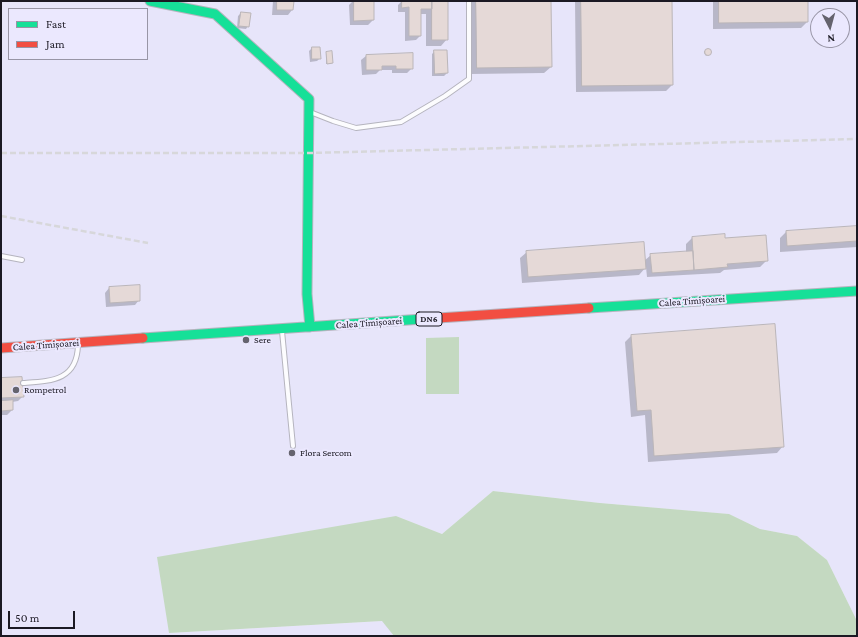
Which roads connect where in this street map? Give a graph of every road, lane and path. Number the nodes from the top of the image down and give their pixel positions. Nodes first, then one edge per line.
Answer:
1 (150, 1) edge
2 (469, 1) edge
3 (172, 3) edge
4 (310, 111) junction
5 (1, 256) edge
6 (22, 260) dead end
7 (857, 291) edge
8 (310, 327) junction
9 (282, 329) junction
10 (78, 343) junction
11 (1, 348) edge
12 (23, 383) dead end
13 (294, 446) dead end

1 - 3 main road
2 - 4 lane
3 - 4 main road
4 - 8 main road
5 - 6 lane
7 - 8 main road, Calea Timișoarei / DN6
8 - 9 main road, Calea Timișoarei / DN6
9 - 10 main road, Calea Timișoarei / DN6
9 - 13 lane
10 - 11 main road, Calea Timișoarei / DN6
10 - 12 lane

